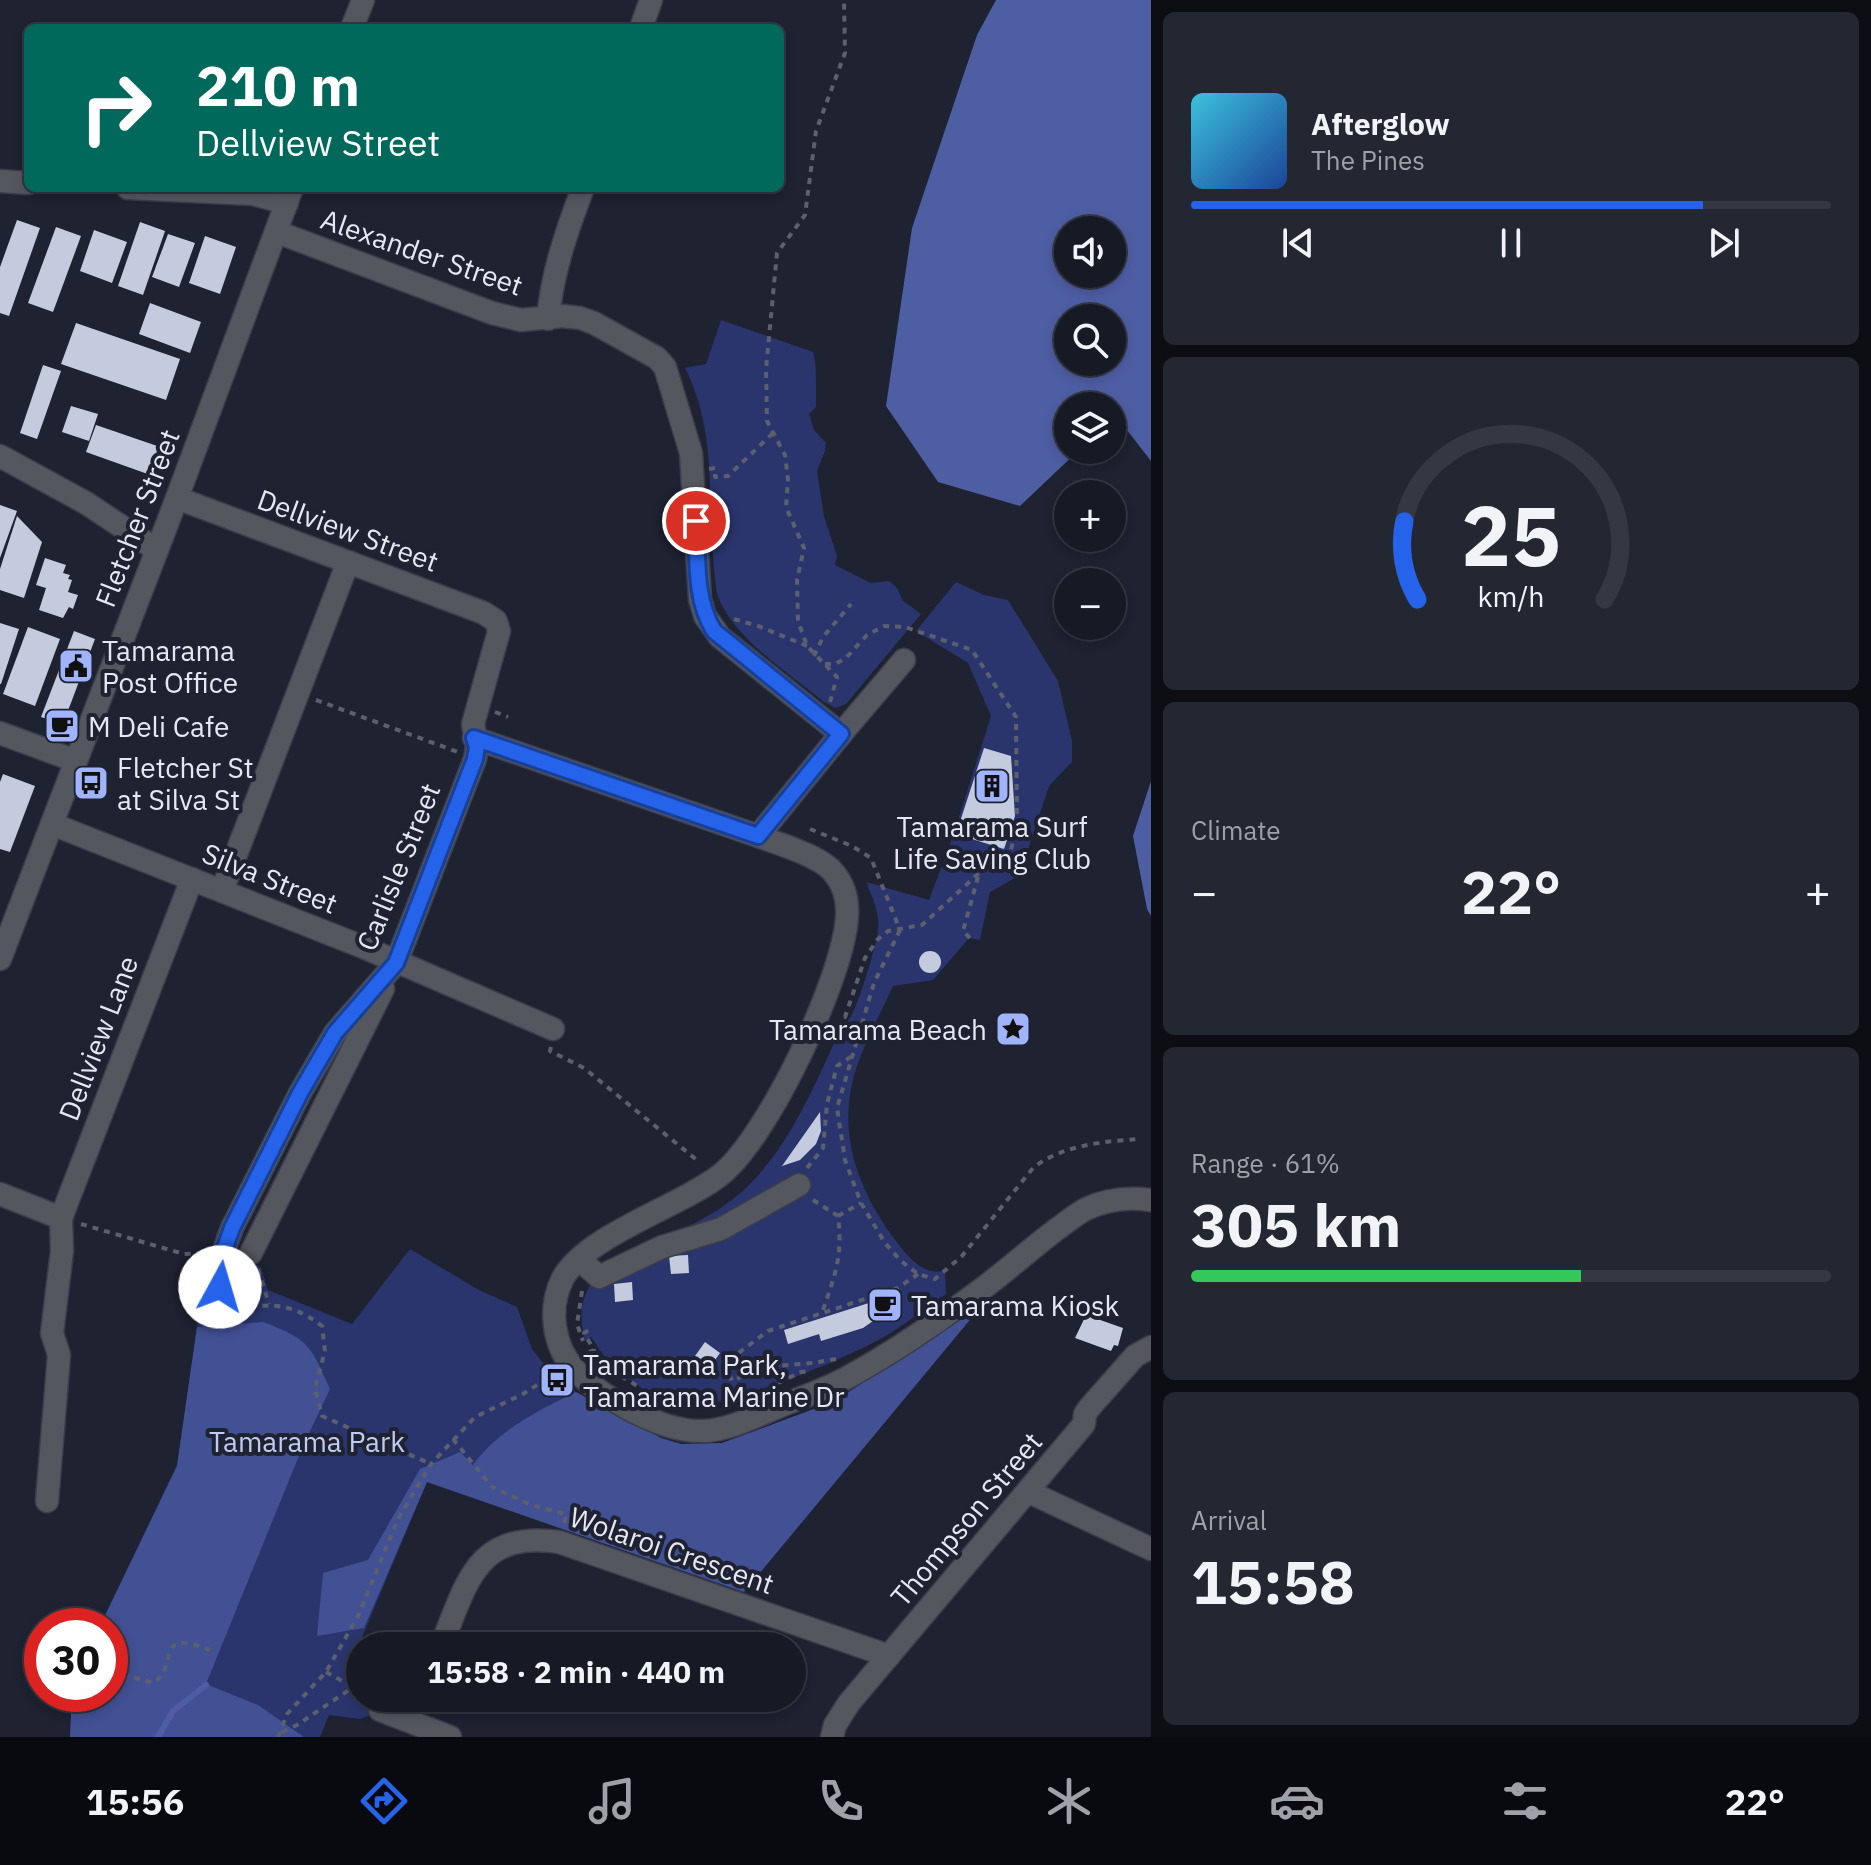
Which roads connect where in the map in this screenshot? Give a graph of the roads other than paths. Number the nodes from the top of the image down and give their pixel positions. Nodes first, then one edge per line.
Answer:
1 (363, 0) edge
2 (651, 0) edge
3 (354, 24) edge
4 (642, 24) edge
5 (0, 181) edge
6 (24, 183) edge
7 (211, 192) edge
8 (582, 192) edge
9 (290, 196) edge
10 (277, 232) junction
11 (548, 319) junction
12 (0, 456) edge
13 (177, 498) junction
14 (157, 550) junction
15 (348, 562) junction
16 (496, 621) joint
17 (904, 660) dead end
18 (0, 733) edge
19 (841, 734) junction
20 (469, 746) junction
21 (76, 761) junction
22 (52, 824) junction
23 (758, 836) junction
24 (192, 879) junction
25 (222, 891) junction
26 (0, 959) edge
27 (396, 963) junction
28 (553, 1029) road end
29 (799, 1185) road end
30 (0, 1194) edge
31 (1151, 1200) edge
32 (61, 1218) junction
33 (251, 1253) road end
34 (587, 1266) junction
35 (218, 1298) road end
36 (1151, 1347) edge
37 (1029, 1492) junction
38 (47, 1501) dead end
39 (1151, 1549) edge
40 (447, 1632) edge
41 (889, 1656) junction
42 (385, 1712) edge
43 (450, 1737) edge
44 (832, 1737) edge

1 - 3 street
2 - 4 street
5 - 6 street
7 - 9 street
8 - 11 street
9 - 10 street, Fletcher Street
10 - 11 street, Alexander Street
10 - 13 street, Fletcher Street
11 - 19 street, Alexander Street
12 - 14 street
13 - 14 street, Fletcher Street
13 - 15 street, Dellview Street
14 - 21 street, Fletcher Street
15 - 16 street, Dellview Street
15 - 25 street
16 - 20 street, Carlisle Street
17 - 19 street
18 - 21 street
19 - 23 street
20 - 23 street
20 - 27 street, Carlisle Street
21 - 22 street, Fletcher Street
22 - 24 street, Silva Street
22 - 26 street, Fletcher Street
23 - 34 street
24 - 25 street, Silva Street
24 - 32 street, Dellview Lane
25 - 27 street, Silva Street
27 - 28 street, Silva Street
27 - 33 street
27 - 35 street, Carlisle Street
29 - 34 street
30 - 32 street
31 - 34 street
32 - 38 street
36 - 37 street, Thompson Street
37 - 39 street
37 - 41 street, Thompson Street
40 - 41 street, Wolaroi Crescent
41 - 44 street, Thompson Street
42 - 43 street

